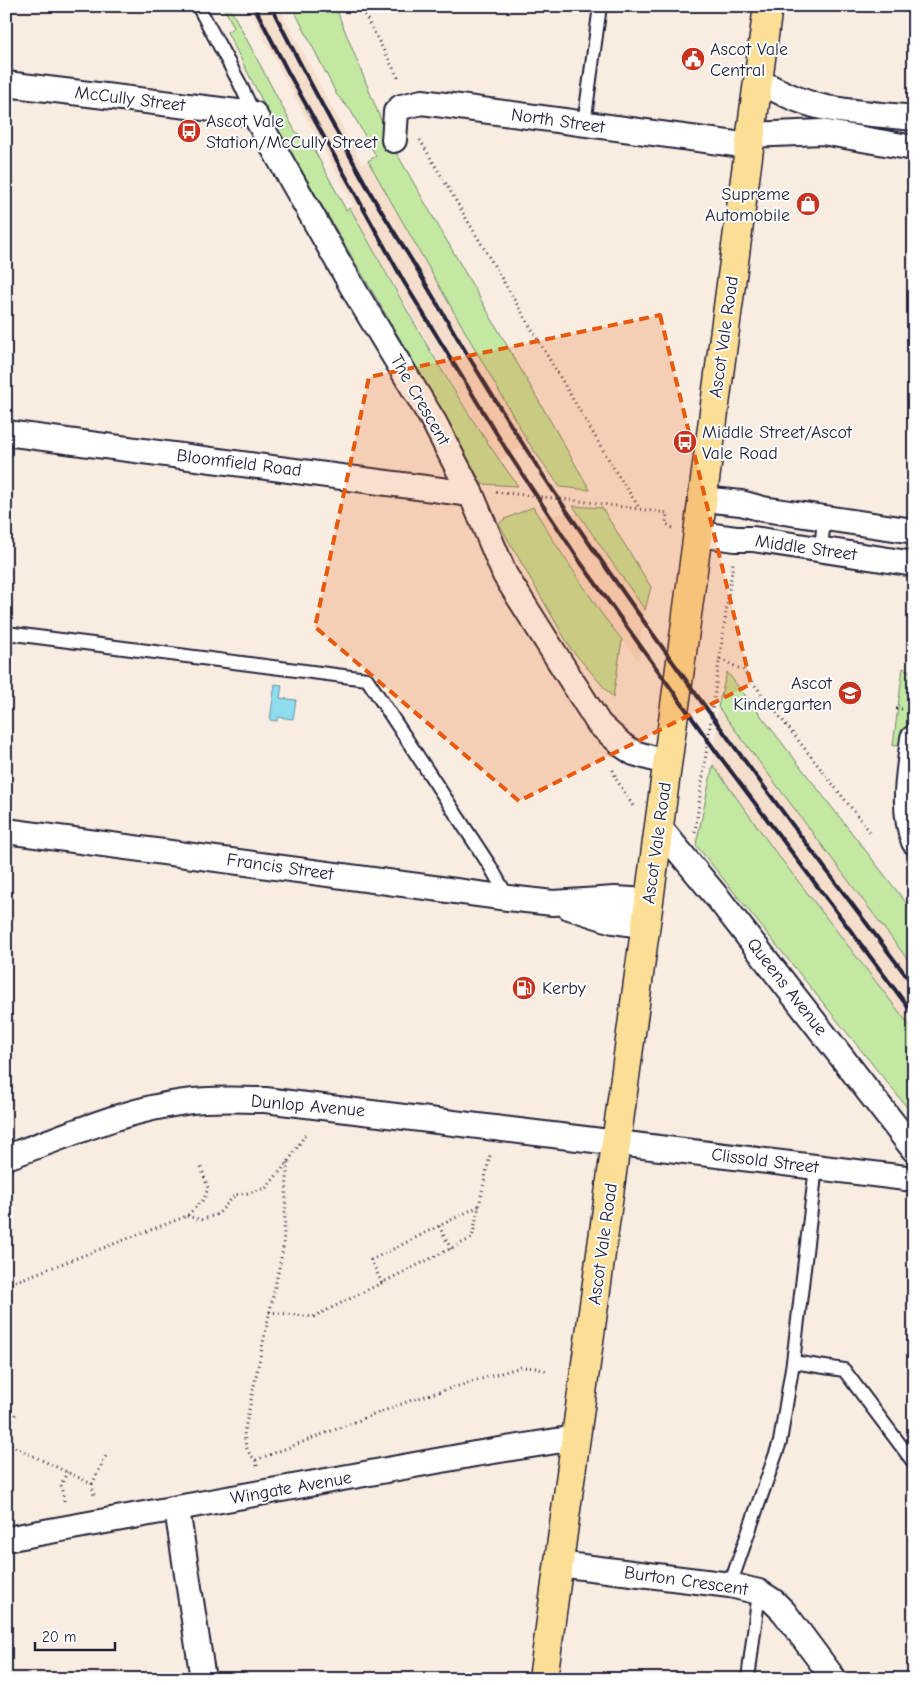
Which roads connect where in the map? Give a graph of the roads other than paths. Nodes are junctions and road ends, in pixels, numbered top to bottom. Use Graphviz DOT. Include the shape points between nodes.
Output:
graph roads {
  1 [pos="198,6"];
  2 [pos="600,6"];
  3 [pos="768,6"];
  4 [pos="758,81"];
  5 [pos="6,84"];
  6 [pos="254,114"];
  7 [pos="914,118"];
  8 [pos="584,124"];
  9 [pos="394,140"];
  10 [pos="751,141"];
  11 [pos="914,148"];
  12 [pos="6,433"];
  13 [pos="471,494"];
  14 [pos="703,499"];
  15 [pos="824,519"];
  16 [pos="914,531"];
  17 [pos="686,532"];
  18 [pos="914,544"];
  19 [pos="821,549"];
  20 [pos="914,552"];
  21 [pos="914,564"];
  22 [pos="6,632"];
  23 [pos="913,738"];
  24 [pos="668,763"];
  25 [pos="659,827"];
  26 [pos="6,831"];
  27 [pos="914,842"];
  28 [pos="508,898"];
  29 [pos="648,914"];
  30 [pos="617,1143"];
  31 [pos="914,1150"];
  32 [pos="6,1157"];
  33 [pos="816,1167"];
  34 [pos="914,1179"];
  35 [pos="793,1362"];
  36 [pos="575,1438"];
  37 [pos="914,1463"];
  38 [pos="177,1509"];
  39 [pos="6,1539"];
  40 [pos="558,1564"];
  41 [pos="730,1585"];
  42 [pos="759,1592"];
  43 [pos="203,1679"];
  44 [pos="542,1679"];
  45 [pos="748,1679"];
  46 [pos="834,1679"];
  1 -- 6 [label="lane, The Crescent"];
  2 -- 8 [label="lane"];
  3 -- 4 [label="main road, Ascot Vale Road"];
  4 -- 7 [label="street" via="821,107"];
  4 -- 10 [label="main road, Ascot Vale Road"];
  5 -- 6 [label="street, McCully Street"];
  6 -- 13 [label="street, The Crescent" via="434,422"];
  8 -- 9 [label="street, North Street" via="422,102 406,105 396,112"];
  8 -- 10 [label="street, North Street"];
  10 -- 11 [label="street, North Street" via="822,132"];
  10 -- 14 [label="main road, Ascot Vale Road"];
  12 -- 13 [label="street, Bloomfield Road"];
  13 -- 24 [label="street, The Crescent" via="505,575 600,724 634,753"];
  14 -- 15 [label="street, Middle Street"];
  14 -- 17 [label="main road, Ascot Vale Road"];
  15 -- 16 [label="street, Middle Street"];
  15 -- 19 [label="lane"];
  17 -- 19 [label="street, Middle Street"];
  17 -- 24 [label="main road, Ascot Vale Road"];
  18 -- 20 [label="street"];
  19 -- 21 [label="street, Middle Street"];
  22 -- 28 [label="lane" via="367,679"];
  23 -- 27 [label="street" via="907,810"];
  24 -- 25 [label="main road, Ascot Vale Road"];
  25 -- 29 [label="main road, Ascot Vale Road"];
  25 -- 31 [label="street, Queens Avenue"];
  26 -- 28 [label="street, Francis Street"];
  28 -- 29 [label="street, Francis Street" via="553,902 615,899"];
  29 -- 30 [label="main road, Ascot Vale Road"];
  30 -- 32 [label="street, Dunlop Avenue" via="265,1100 220,1100 151,1108"];
  30 -- 33 [label="street, Clissold Street"];
  30 -- 36 [label="main road, Ascot Vale Road"];
  33 -- 34 [label="street, Clissold Street"];
  33 -- 35 [label="lane"];
  35 -- 37 [label="lane" via="844,1370"];
  35 -- 41 [label="lane" via="780,1442"];
  36 -- 38 [label="street, Wingate Avenue"];
  36 -- 40 [label="main road, Ascot Vale Road"];
  38 -- 39 [label="street, Wingate Avenue"];
  38 -- 43 [label="street"];
  40 -- 41 [label="street, Burton Crescent"];
  40 -- 44 [label="main road, Ascot Vale Road"];
  41 -- 42 [label="street, Burton Crescent"];
  42 -- 45 [label="lane"];
  42 -- 46 [label="street, Burton Crescent" via="784,1612"];
}
